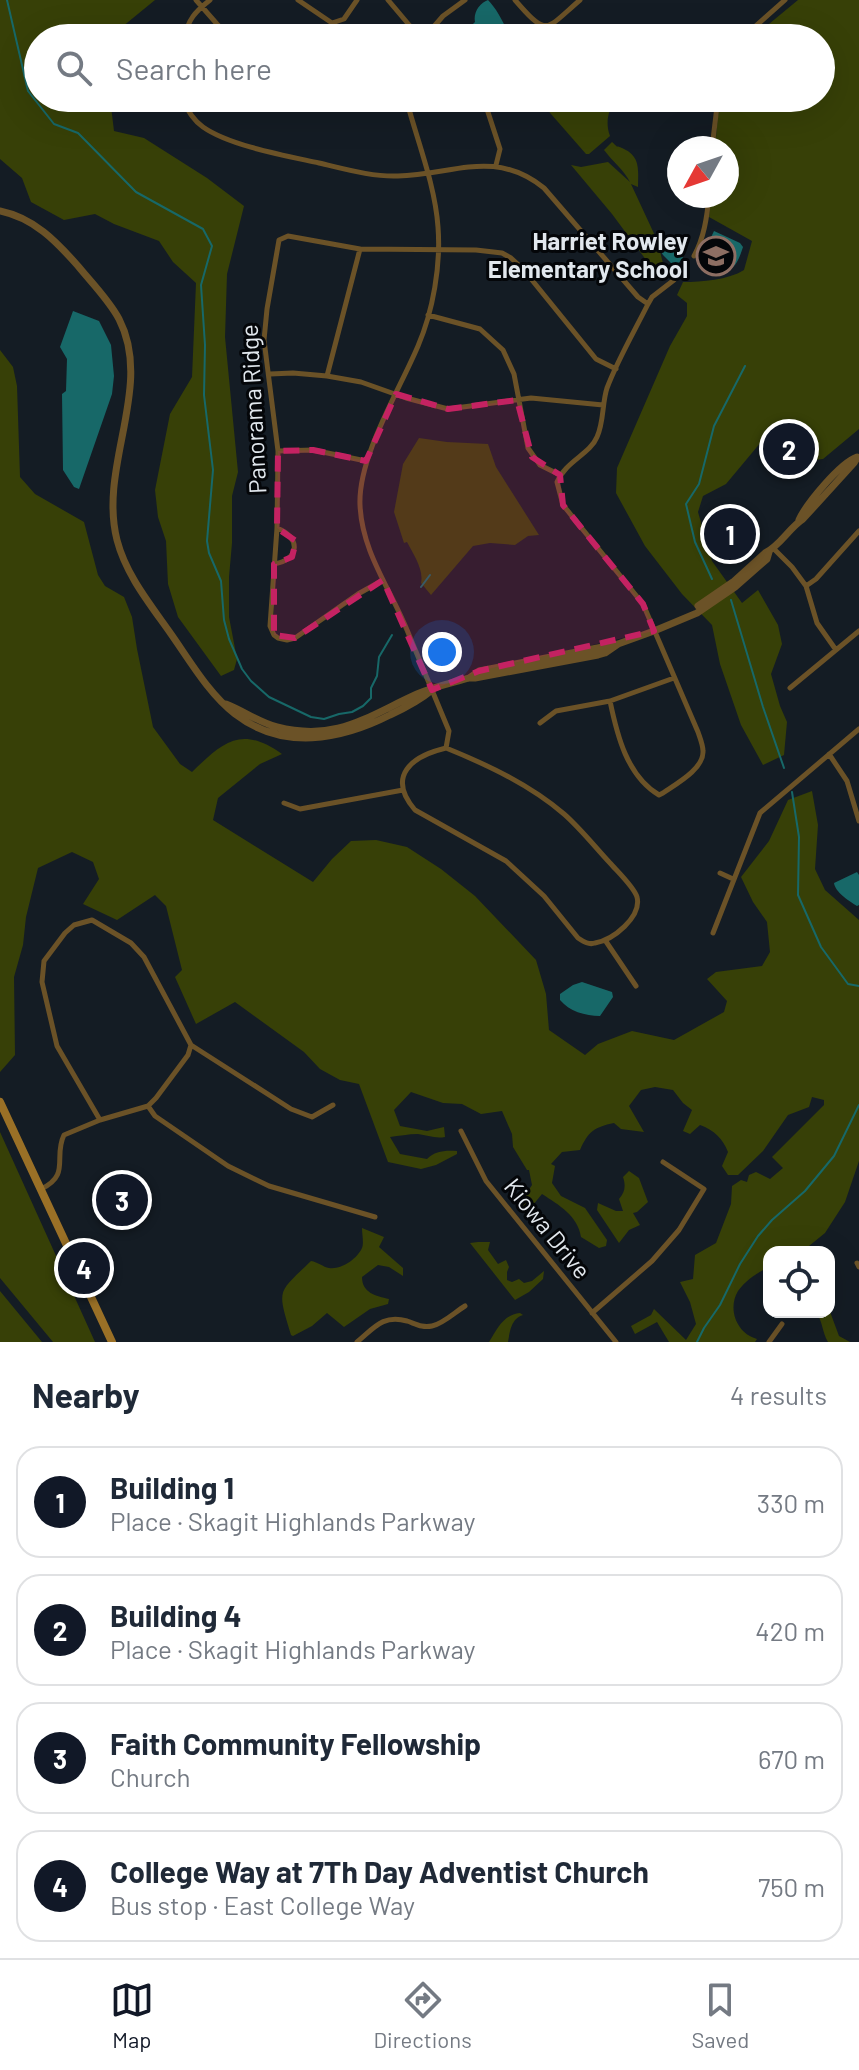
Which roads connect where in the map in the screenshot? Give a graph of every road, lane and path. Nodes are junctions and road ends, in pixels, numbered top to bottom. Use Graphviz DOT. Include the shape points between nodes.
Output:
graph roads {
  1 [pos="196,0"];
  2 [pos="210,0"];
  3 [pos="298,0"];
  4 [pos="357,0"];
  5 [pos="388,0"];
  6 [pos="465,0"];
  7 [pos="515,0"];
  8 [pos="580,0"];
  9 [pos="785,0"];
  10 [pos="202,7"];
  11 [pos="187,24"];
  12 [pos="218,24"];
  13 [pos="408,24"];
  14 [pos="436,24"];
  15 [pos="536,24"];
  16 [pos="551,24"];
  17 [pos="758,24"];
  18 [pos="190,112"];
  19 [pos="410,112"];
  20 [pos="488,112"];
  21 [pos="716,112"];
  22 [pos="713,136"];
  23 [pos="496,165"];
  24 [pos="427,174"];
  25 [pos="708,208"];
  26 [pos="0,211"];
  27 [pos="360,249"];
  28 [pos="438,251"];
  29 [pos="694,256"];
  30 [pos="674,280"];
  31 [pos="648,304"];
  32 [pos="428,315"];
  33 [pos="616,369"];
  34 [pos="270,374"];
  35 [pos="327,376"];
  36 [pos="396,394"];
  37 [pos="517,400"];
  38 [pos="603,405"];
  39 [pos="278,451"];
  40 [pos="858,457"];
  41 [pos="366,461"];
  42 [pos="560,475"];
  43 [pos="277,528"];
  44 [pos="859,531"];
  45 [pos="771,550"];
  46 [pos="274,564"];
  47 [pos="383,580"];
  48 [pos="806,586"];
  49 [pos="654,631"];
  50 [pos="859,631"];
  51 [pos="836,650"];
  52 [pos="674,678"];
  53 [pos="790,688"];
  54 [pos="432,690"];
  55 [pos="610,701"];
  56 [pos="540,723"];
  57 [pos="859,729"];
  58 [pos="446,748"];
  59 [pos="829,754"];
  60 [pos="403,790"];
  61 [pos="284,803"];
  62 [pos="859,821"];
  63 [pos="720,873"];
  64 [pos="733,879"];
  65 [pos="713,933"];
  66 [pos="605,940"];
  67 [pos="636,986"];
  68 [pos="191,1045"];
  69 [pos="0,1102"];
  70 [pos="333,1105"];
  71 [pos="148,1106"];
  72 [pos="100,1120"];
  73 [pos="461,1131"];
  74 [pos="663,1162"];
  75 [pos="40,1189"];
  76 [pos="375,1217"];
  77 [pos="465,1306"];
  78 [pos="592,1313"];
  79 [pos="782,1324"];
  80 [pos="112,1342"];
  81 [pos="357,1342"];
  82 [pos="616,1342"];
  83 [pos="769,1342"];
  1 -- 10 [label="street"];
  2 -- 10 [label="street"];
  3 -- 4 [label="street" via="332,23 344,19"];
  5 -- 13 [label="street"];
  6 -- 14 [label="street"];
  7 -- 15 [label="street"];
  8 -- 16 [label="street"];
  9 -- 17 [label="street"];
  10 -- 11 [label="street"];
  10 -- 12 [label="street"];
  18 -- 24 [label="street" via="217,135 264,151 394,177"];
  19 -- 24 [label="street"];
  20 -- 23 [label="street" via="500,149"];
  21 -- 22 [label="street"];
  23 -- 24 [label="street"];
  23 -- 31 [label="street" via="544,188"];
  24 -- 28 [label="street"];
  25 -- 29 [label="street"];
  26 -- 54 [label="street" via="51,237 118,318 132,369 111,507 117,542 128,572 204,681 224,703 258,721 304,732 357,723"];
  27 -- 28 [label="street"];
  27 -- 34 [label="street, Panorama Ridge" via="288,236 279,240 264,340"];
  27 -- 35 [label="street"];
  28 -- 32 [label="street"];
  28 -- 33 [label="street" via="476,250 511,258 596,359"];
  30 -- 31 [label="street"];
  31 -- 33 [label="street"];
  32 -- 36 [label="street"];
  32 -- 37 [label="street" via="480,329 494,340 514,374"];
  33 -- 38 [label="street"];
  34 -- 35 [label="street"];
  34 -- 39 [label="street, Panorama Ridge"];
  35 -- 36 [label="street"];
  36 -- 37 [label="street" via="448,409"];
  36 -- 41 [label="street"];
  37 -- 38 [label="street"];
  37 -- 42 [label="street" via="532,457"];
  38 -- 42 [label="street" via="594,442"];
  39 -- 41 [label="street" via="313,450"];
  39 -- 43 [label="street, Panorama Ridge"];
  40 -- 45 [label="street"];
  41 -- 47 [label="street" via="361,518 367,547"];
  42 -- 49 [label="street" via="563,505 643,604"];
  43 -- 46 [label="street, Panorama Ridge"];
  43 -- 46 [label="street, Panorama Ridge" via="293,538 295,546 290,558"];
  44 -- 48 [label="street"];
  45 -- 48 [label="street"];
  45 -- 49 [label="street" via="691,614"];
  46 -- 47 [label="street, Panorama Ridge" via="270,626 282,640 295,638"];
  47 -- 54 [label="street"];
  48 -- 51 [label="street" via="817,623"];
  49 -- 52 [label="street"];
  49 -- 54 [label="street" via="598,655 469,678"];
  50 -- 51 [label="street"];
  51 -- 53 [label="street"];
  52 -- 55 [label="street"];
  52 -- 55 [label="street" via="704,749 694,769 659,795 625,755"];
  54 -- 58 [label="street" via="449,731"];
  55 -- 56 [label="street" via="556,711"];
  57 -- 59 [label="street"];
  58 -- 60 [label="street" via="417,758 405,774"];
  58 -- 66 [label="street" via="544,798 627,883 637,897 637,908 626,925"];
  59 -- 62 [label="street" via="847,781"];
  59 -- 64 [label="street" via="760,813"];
  60 -- 61 [label="street" via="300,809"];
  60 -- 66 [label="street" via="421,815 526,877 578,938 590,944"];
  63 -- 64 [label="street"];
  64 -- 65 [label="street"];
  66 -- 67 [label="street"];
  68 -- 70 [label="street" via="291,1109 312,1117"];
  68 -- 71 [label="street"];
  68 -- 72 [label="street" via="144,957 131,943 92,920 74,925 44,961 42,982 57,1046"];
  69 -- 75 [label="main road"];
  71 -- 72 [label="street"];
  71 -- 76 [label="street" via="155,1116 241,1173"];
  72 -- 75 [label="street" via="64,1135 60,1173"];
  73 -- 78 [label="street, Kiowa Drive" via="486,1181"];
  74 -- 78 [label="street" via="704,1189 652,1261"];
  75 -- 80 [label="main road"];
  77 -- 81 [label="street" via="436,1325 390,1318"];
  78 -- 82 [label="street, Kiowa Drive"];
  79 -- 83 [label="street"];
}
